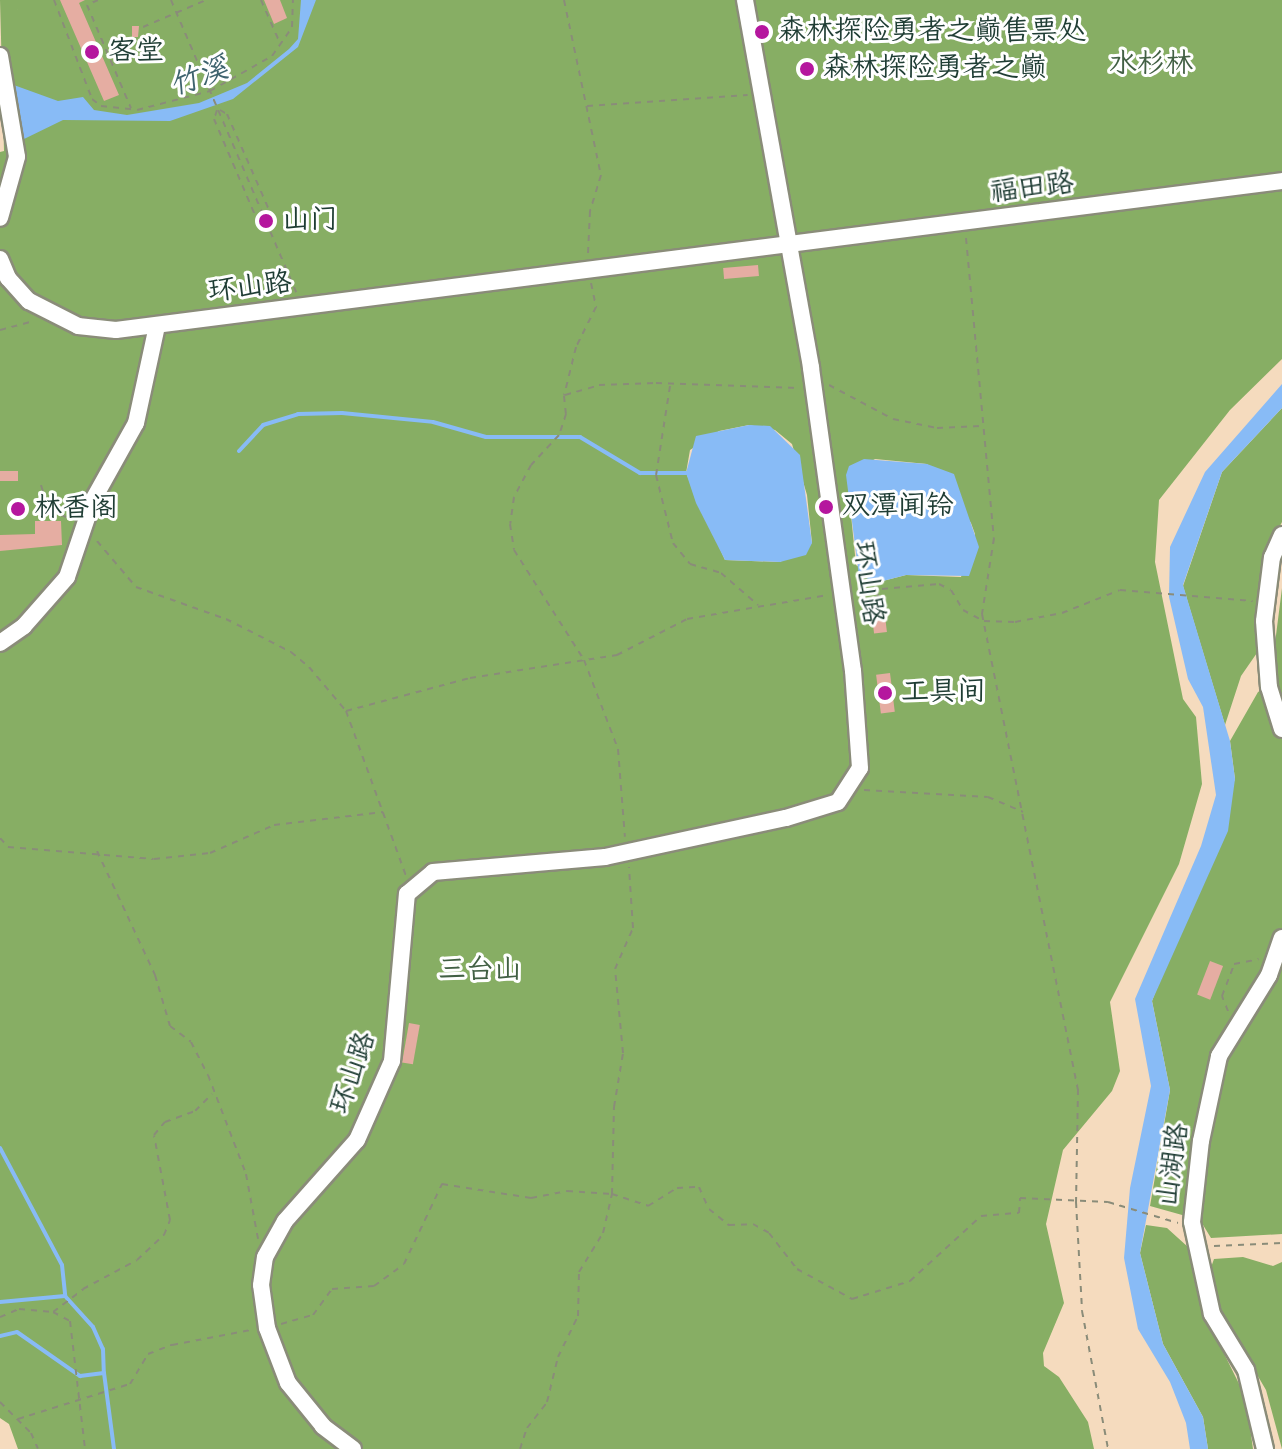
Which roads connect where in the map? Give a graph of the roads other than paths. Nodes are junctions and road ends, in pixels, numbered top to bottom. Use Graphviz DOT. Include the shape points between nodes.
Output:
graph roads {
  1 [pos="745,0"];
  2 [pos="0,56"];
  3 [pos="1282,181"];
  4 [pos="0,218"];
  5 [pos="789,243"];
  6 [pos="0,259"];
  7 [pos="157,326"];
  8 [pos="1282,535"];
  9 [pos="0,643"];
  10 [pos="1282,729"];
  11 [pos="1282,938"];
  12 [pos="353,1449"];
  13 [pos="1265,1449"];
  1 -- 5 [label="lane"];
  2 -- 4 [label="lane" via="17,157"];
  3 -- 5 [label="lane, 福田路"];
  5 -- 7 [label="lane, 环山路"];
  5 -- 12 [label="lane, 环山路" via="846,617 861,757 851,788 838,802 786,818 605,857 433,872 411,888 402,906 401,999 392,1061 357,1140 285,1221 264,1263 261,1295 284,1376 323,1426"];
  6 -- 7 [label="lane, 环山路" via="8,278 29,301 78,326"];
  7 -- 9 [label="lane" via="136,423 85,522 67,577 24,626"];
  8 -- 10 [label="lane" via="1272,557 1266,603 1269,687"];
  11 -- 13 [label="lane, 山湖路" via="1219,1056 1201,1141 1192,1222 1212,1314 1246,1370"];
}
